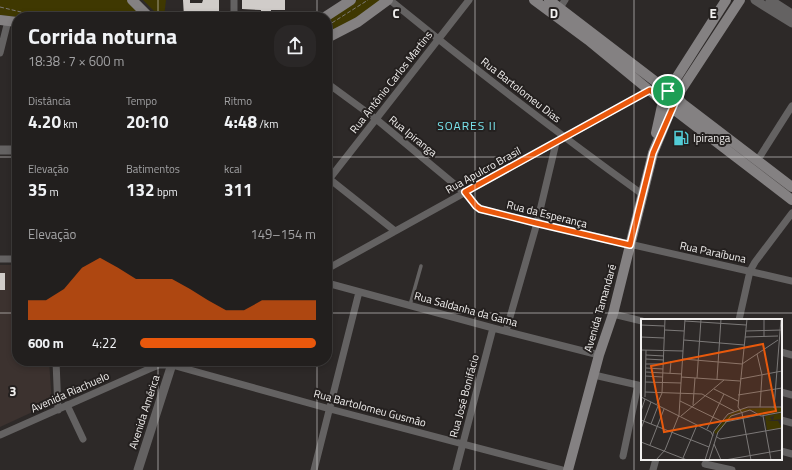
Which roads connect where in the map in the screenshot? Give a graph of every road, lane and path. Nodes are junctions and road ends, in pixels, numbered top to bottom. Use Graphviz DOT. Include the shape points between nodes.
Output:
graph roads {
  1 [pos="132,0"];
  2 [pos="234,0"];
  3 [pos="350,0"];
  4 [pos="368,0"];
  5 [pos="389,0"];
  6 [pos="469,0"];
  7 [pos="534,0"];
  8 [pos="549,0"];
  9 [pos="726,0"];
  10 [pos="740,0"];
  11 [pos="754,0"];
  12 [pos="770,0"];
  13 [pos="562,4"];
  14 [pos="0,7"];
  15 [pos="21,12"];
  16 [pos="144,12"];
  17 [pos="234,12"];
  18 [pos="332,12"];
  19 [pos="792,14"];
  20 [pos="8,21"];
  21 [pos="332,23"];
  22 [pos="792,23"];
  23 [pos="705,33"];
  24 [pos="332,35"];
  25 [pos="438,39"];
  26 [pos="0,53"];
  27 [pos="684,85"];
  28 [pos="332,88"];
  29 [pos="650,90"];
  30 [pos="668,91"];
  31 [pos="677,98"];
  32 [pos="667,104"];
  33 [pos="792,106"];
  34 [pos="376,119"];
  35 [pos="565,138"];
  36 [pos="556,143"];
  37 [pos="0,150"];
  38 [pos="12,150"];
  39 [pos="757,161"];
  40 [pos="332,173"];
  41 [pos="332,181"];
  42 [pos="792,187"];
  43 [pos="465,192"];
  44 [pos="642,194"];
  45 [pos="792,200"];
  46 [pos="792,213"];
  47 [pos="536,223"];
  48 [pos="395,231"];
  49 [pos="630,245"];
  50 [pos="0,259"];
  51 [pos="12,259"];
  52 [pos="332,266"];
  53 [pos="422,266"];
  54 [pos="750,271"];
  55 [pos="792,281"];
  56 [pos="332,284"];
  57 [pos="359,292"];
  58 [pos="410,306"];
  59 [pos="613,314"];
  60 [pos="739,319"];
  61 [pos="641,321"];
  62 [pos="493,328"];
  63 [pos="506,332"];
  64 [pos="782,352"];
  65 [pos="792,354"];
  66 [pos="600,355"];
  67 [pos="56,366"];
  68 [pos="156,366"];
  69 [pos="172,366"];
  70 [pos="183,366"];
  71 [pos="594,375"];
  72 [pos="640,386"];
  73 [pos="782,392"];
  74 [pos="792,395"];
  75 [pos="68,406"];
  76 [pos="330,409"];
  77 [pos="58,410"];
  78 [pos="782,420"];
  79 [pos="792,423"];
  80 [pos="0,435"];
  81 [pos="83,439"];
  82 [pos="463,444"];
  83 [pos="782,451"];
  84 [pos="792,454"];
  85 [pos="623,456"];
  86 [pos="656,460"];
  87 [pos="705,464"];
  88 [pos="138,470"];
  89 [pos="314,470"];
  90 [pos="456,470"];
  91 [pos="562,470"];
  92 [pos="568,470"];
  93 [pos="653,470"];
  94 [pos="732,470"];
  1 -- 16 [label="main road"];
  2 -- 17 [label="street"];
  3 -- 18 [label="main road"];
  4 -- 21 [label="path"];
  5 -- 24 [label="main road" via="358,22"];
  5 -- 25 [label="street, Rua Bartolomeu Dias"];
  6 -- 25 [label="street, Rua Antônio Carlos Martins"];
  7 -- 29 [label="main road"];
  8 -- 13 [label="main road"];
  9 -- 23 [label="main road, Avenida Tamandaré"];
  10 -- 27 [label="main road"];
  11 -- 22 [label="street"];
  12 -- 19 [label="street"];
  13 -- 30 [label="main road"];
  14 -- 15 [label="path"];
  20 -- 26 [label="street"];
  23 -- 27 [label="main road" via="711,34 712,38 686,76"];
  23 -- 30 [label="main road, Avenida Tamandaré"];
  25 -- 34 [label="street, Rua Antônio Carlos Martins"];
  25 -- 35 [label="street, Rua Bartolomeu Dias"];
  27 -- 31 [label="main road, Avenida Tamandaré"];
  28 -- 34 [label="street, Rua Ipiranga"];
  29 -- 32 [label="main road"];
  29 -- 35 [label="street, Rua Apulcro Brasil"];
  30 -- 31 [label="main road"];
  30 -- 32 [label="main road, Avenida Tamandaré"];
  31 -- 32 [label="main road, Avenida Tamandaré"];
  31 -- 39 [label="main road"];
  32 -- 44 [label="main road, Avenida Tamandaré" via="656,131"];
  32 -- 45 [label="main road"];
  33 -- 39 [label="street"];
  34 -- 40 [label="street, Rua Antônio Carlos Martins"];
  34 -- 43 [label="street, Rua Ipiranga"];
  35 -- 36 [label="street, Rua Apulcro Brasil"];
  35 -- 44 [label="street, Rua Bartolomeu Dias"];
  36 -- 43 [label="street, Rua Apulcro Brasil"];
  36 -- 47 [label="street"];
  37 -- 38 [label="street"];
  39 -- 42 [label="main road"];
  41 -- 48 [label="street"];
  43 -- 47 [label="street, Rua da Esperança" via="480,209"];
  43 -- 48 [label="street, Rua Apulcro Brasil"];
  44 -- 49 [label="main road, Avenida Tamandaré"];
  46 -- 54 [label="street"];
  47 -- 49 [label="street, Rua da Esperança"];
  47 -- 63 [label="street"];
  48 -- 52 [label="street, Rua Apulcro Brasil"];
  49 -- 54 [label="street, Rua Paraíbuna"];
  49 -- 59 [label="main road, Avenida Tamandaré"];
  50 -- 51 [label="street"];
  53 -- 58 [label="lane"];
  54 -- 55 [label="street, Rua Paraíbuna"];
  54 -- 60 [label="street"];
  56 -- 57 [label="street, Rua Saldanha da Gama"];
  57 -- 58 [label="street, Rua Saldanha da Gama"];
  57 -- 76 [label="street"];
  58 -- 62 [label="street, Rua Saldanha da Gama"];
  59 -- 61 [label="street"];
  59 -- 66 [label="main road, Avenida Tamandaré"];
  62 -- 63 [label="street, Rua Saldanha da Gama"];
  62 -- 82 [label="street, Rua José Bonifácio"];
  63 -- 66 [label="street, Rua Saldanha da Gama"];
  64 -- 65 [label="street"];
  66 -- 71 [label="main road, Avenida Tamandaré"];
  67 -- 77 [label="street"];
  68 -- 75 [label="street, Avenida Riachuelo"];
  69 -- 88 [label="street, Avenida América"];
  70 -- 76 [label="street, Rua Bartolomeu Gusmão"];
  71 -- 72 [label="street"];
  71 -- 92 [label="main road, Avenida Tamandaré"];
  72 -- 85 [label="street"];
  73 -- 74 [label="street"];
  75 -- 77 [label="street, Avenida Riachuelo"];
  75 -- 81 [label="street"];
  76 -- 82 [label="street, Rua Bartolomeu Gusmão"];
  76 -- 89 [label="street"];
  77 -- 80 [label="street, Avenida Riachuelo"];
  78 -- 79 [label="street"];
  82 -- 90 [label="street, Rua José Bonifácio"];
  82 -- 91 [label="street, Rua Bartolomeu Gusmão"];
  83 -- 84 [label="street"];
  86 -- 93 [label="street"];
  87 -- 94 [label="street"];
}
